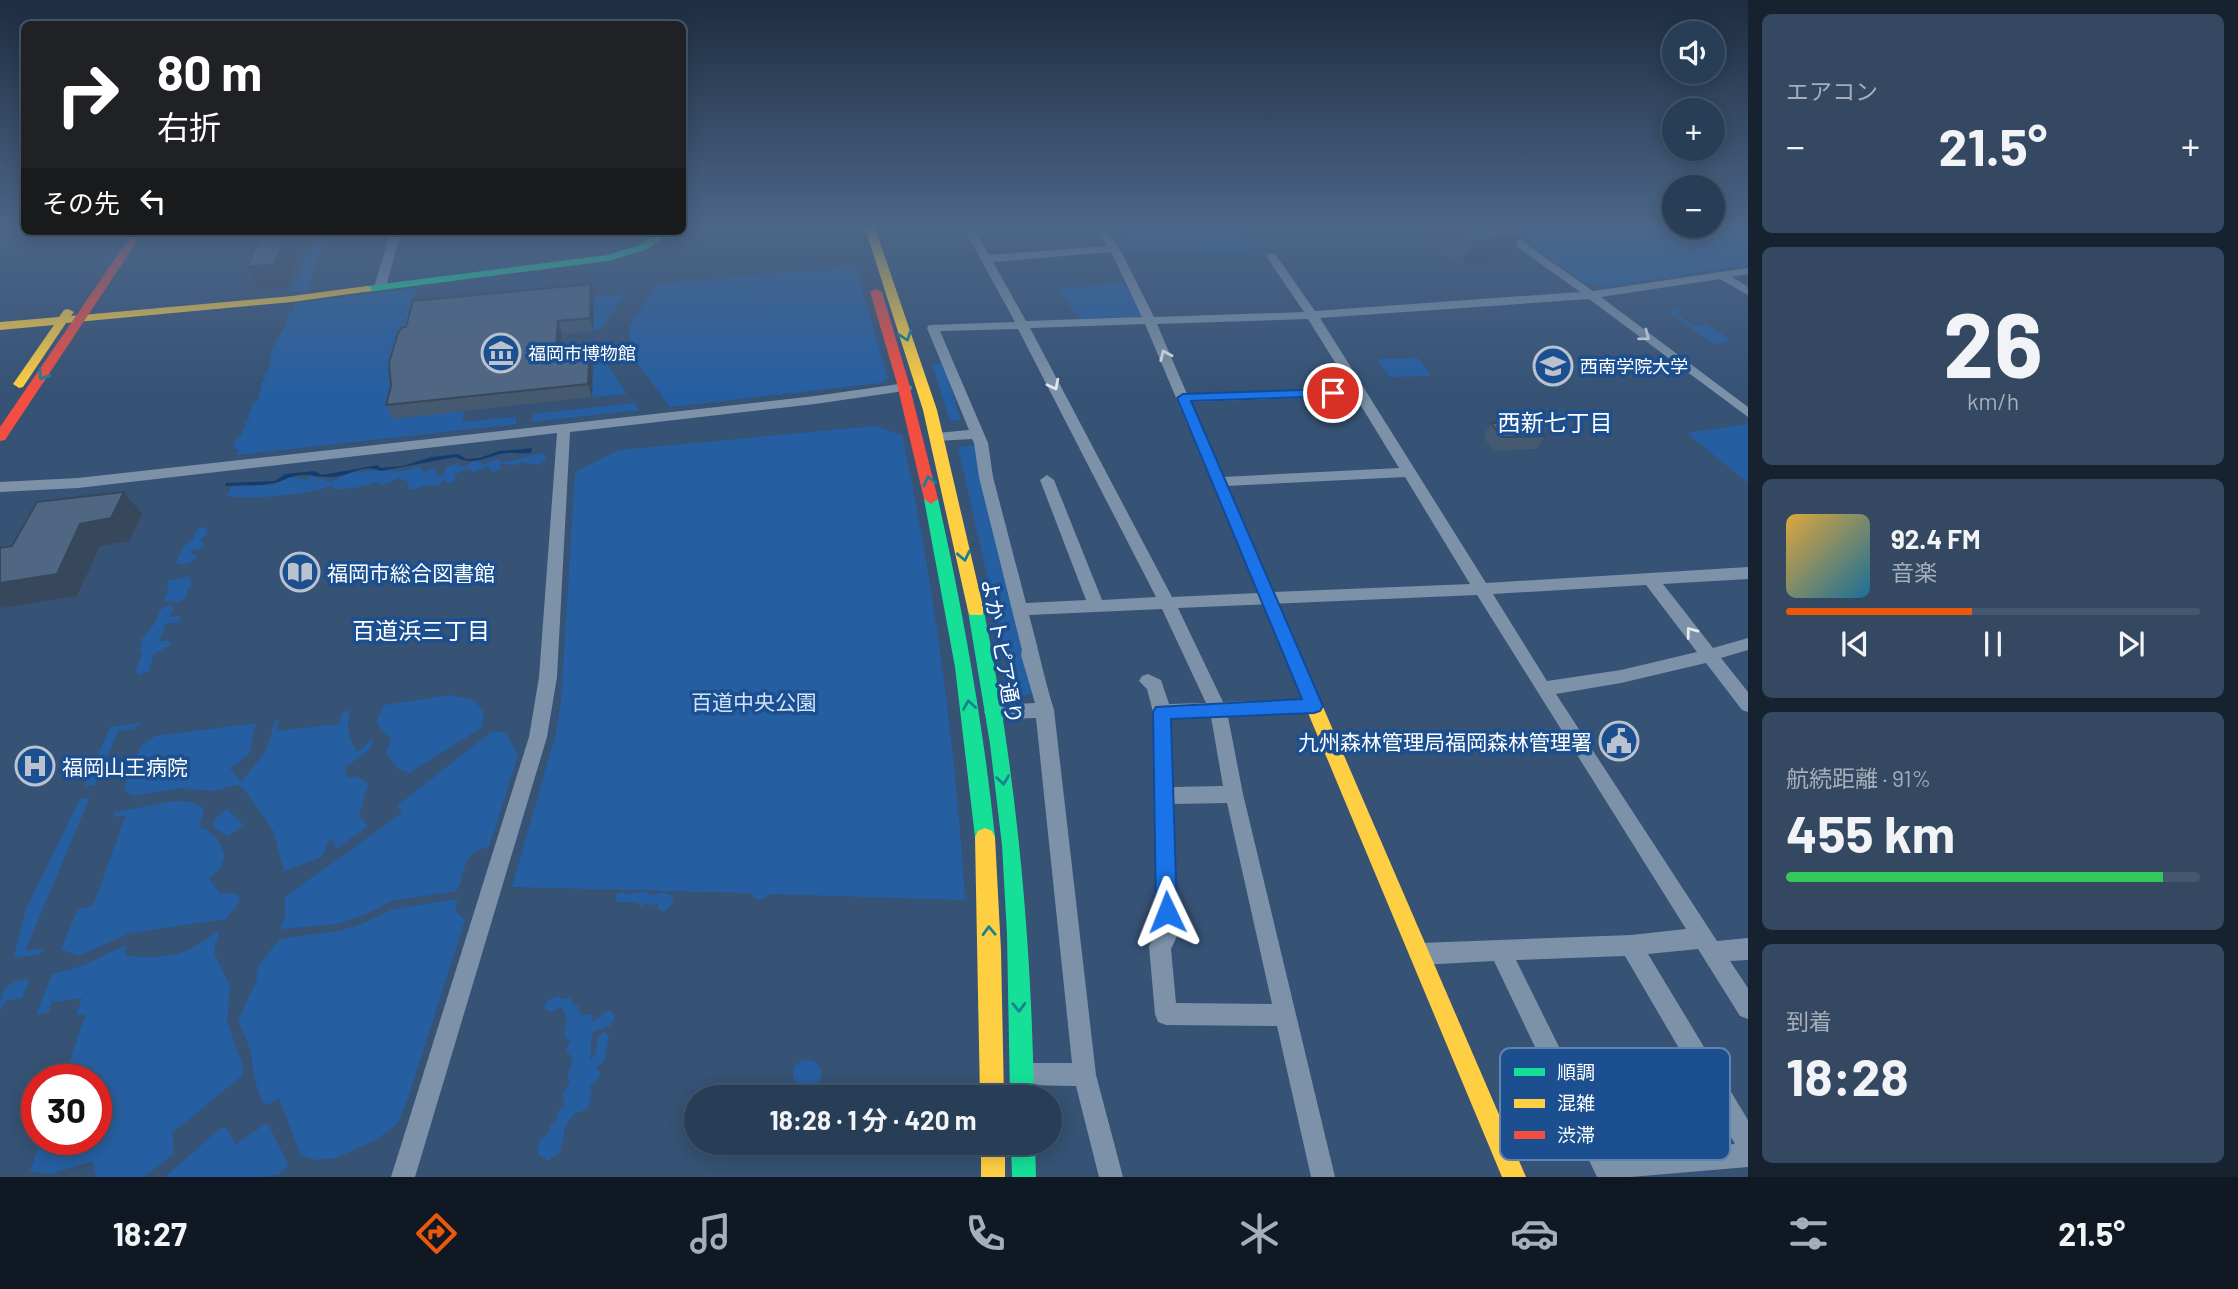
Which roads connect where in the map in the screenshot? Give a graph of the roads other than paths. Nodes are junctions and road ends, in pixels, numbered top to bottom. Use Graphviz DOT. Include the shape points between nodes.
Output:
graph roads {
  1 [pos="89,280"];
  2 [pos="107,280"];
  3 [pos="382,280"];
  4 [pos="436,280"];
  5 [pos="872,280"];
  6 [pos="887,280"];
  7 [pos="996,280"];
  8 [pos="1130,280"];
  9 [pos="1288,280"];
  10 [pos="1570,280"];
  11 [pos="1690,280"];
  12 [pos="1730,280"];
  13 [pos="380,287"];
  14 [pos="1748,292"];
  15 [pos="1591,295"];
  16 [pos="1312,315"];
  17 [pos="82,319"];
  18 [pos="1150,319"];
  19 [pos="62,320"];
  20 [pos="1022,324"];
  21 [pos="0,326"];
  22 [pos="906,387"];
  23 [pos="1358,392"];
  24 [pos="1183,398"];
  25 [pos="0,412"];
  26 [pos="1748,413"];
  27 [pos="564,428"];
  28 [pos="977,434"];
  29 [pos="0,437"];
  30 [pos="937,437"];
  31 [pos="1410,472"];
  32 [pos="1047,480"];
  33 [pos="1220,482"];
  34 [pos="0,487"];
  35 [pos="1748,573"];
  36 [pos="1650,579"];
  37 [pos="1482,589"];
  38 [pos="1268,598"];
  39 [pos="1167,603"];
  40 [pos="1097,607"];
  41 [pos="1027,609"];
  42 [pos="1748,644"];
  43 [pos="1709,656"];
  44 [pos="1148,681"];
  45 [pos="1543,688"];
  46 [pos="1748,705"];
  47 [pos="1314,706"];
  48 [pos="1045,710"];
  49 [pos="1218,710"];
  50 [pos="993,712"];
  51 [pos="1162,712"];
  52 [pos="1234,794"];
  53 [pos="1162,796"];
  54 [pos="1708,945"];
  55 [pos="1631,946"];
  56 [pos="1748,948"];
  57 [pos="1500,951"];
  58 [pos="1420,954"];
  59 [pos="1748,1007"];
  60 [pos="1287,1015"];
  61 [pos="1547,1048"];
  62 [pos="1692,1048"];
  63 [pos="1085,1075"];
  64 [pos="992,1085"];
  65 [pos="1022,1085"];
  66 [pos="1028,1085"];
  67 [pos="1730,1113"];
  68 [pos="1748,1143"];
  69 [pos="1500,1144"];
  70 [pos="993,1155"];
  71 [pos="1023,1155"];
  72 [pos="1748,1155"];
  73 [pos="1730,1157"];
  74 [pos="1507,1160"];
  75 [pos="1707,1160"];
  76 [pos="1607,1172"];
  77 [pos="403,1177"];
  78 [pos="993,1177"];
  79 [pos="1024,1177"];
  80 [pos="1111,1177"];
  81 [pos="1323,1177"];
  82 [pos="1514,1177"];
  1 -- 19 [label="street"];
  2 -- 17 [label="street"];
  3 -- 13 [label="street"];
  4 -- 13 [label="street"];
  5 -- 22 [label="street, よかトピア通り"];
  6 -- 30 [label="street, よかトピア通り, one-way"];
  7 -- 20 [label="street"];
  8 -- 18 [label="street"];
  9 -- 16 [label="street"];
  10 -- 15 [label="street"];
  11 -- 15 [label="street"];
  12 -- 14 [label="street"];
  13 -- 17 [label="street"];
  15 -- 16 [label="street"];
  15 -- 26 [label="street, one-way"];
  16 -- 18 [label="street"];
  16 -- 23 [label="street"];
  17 -- 19 [label="street"];
  17 -- 29 [label="street, one-way"];
  18 -- 20 [label="street"];
  24 -- 18 [label="street, one-way"];
  19 -- 21 [label="street"];
  19 -- 25 [label="street"];
  20 -- 28 [label="street" via="933,328"];
  20 -- 39 [label="street, one-way"];
  22 -- 27 [label="street"];
  64 -- 22 [label="street, よかトピア通り, one-way" via="982,805 947,570"];
  23 -- 24 [label="street"];
  23 -- 31 [label="street"];
  24 -- 33 [label="street"];
  27 -- 34 [label="street" via="78,483"];
  27 -- 77 [label="street" via="548,677 538,737"];
  28 -- 30 [label="street"];
  28 -- 48 [label="street"];
  30 -- 50 [label="street, よかトピア通り, one-way"];
  31 -- 33 [label="street"];
  31 -- 37 [label="street"];
  32 -- 40 [label="street"];
  33 -- 38 [label="street"];
  35 -- 36 [label="street"];
  36 -- 37 [label="street"];
  43 -- 36 [label="street, one-way"];
  37 -- 38 [label="street"];
  37 -- 45 [label="street"];
  38 -- 39 [label="street"];
  38 -- 47 [label="street"];
  39 -- 40 [label="street"];
  39 -- 49 [label="street"];
  40 -- 41 [label="street"];
  42 -- 43 [label="street"];
  43 -- 45 [label="street" via="1586,684"];
  43 -- 46 [label="street"];
  44 -- 51 [label="street" via="1155,685"];
  45 -- 54 [label="street"];
  47 -- 49 [label="street"];
  47 -- 58 [label="street"];
  48 -- 50 [label="street"];
  48 -- 63 [label="street"];
  49 -- 51 [label="street"];
  49 -- 52 [label="street"];
  50 -- 65 [label="street, よかトピア通り, one-way" via="1014,881"];
  51 -- 53 [label="street"];
  52 -- 53 [label="street"];
  52 -- 60 [label="street"];
  53 -- 60 [label="street" via="1167,936 1160,946 1166,1014"];
  54 -- 55 [label="street"];
  54 -- 56 [label="street"];
  54 -- 59 [label="street"];
  55 -- 57 [label="street"];
  55 -- 62 [label="street"];
  57 -- 58 [label="street"];
  57 -- 61 [label="street"];
  58 -- 69 [label="street"];
  60 -- 81 [label="street"];
  63 -- 66 [label="street"];
  63 -- 80 [label="street"];
  67 -- 68 [label="street"];
  70 -- 78 [label="street"];
  71 -- 79 [label="street"];
  72 -- 73 [label="street"];
  74 -- 82 [label="street"];
  75 -- 76 [label="street"];
}
